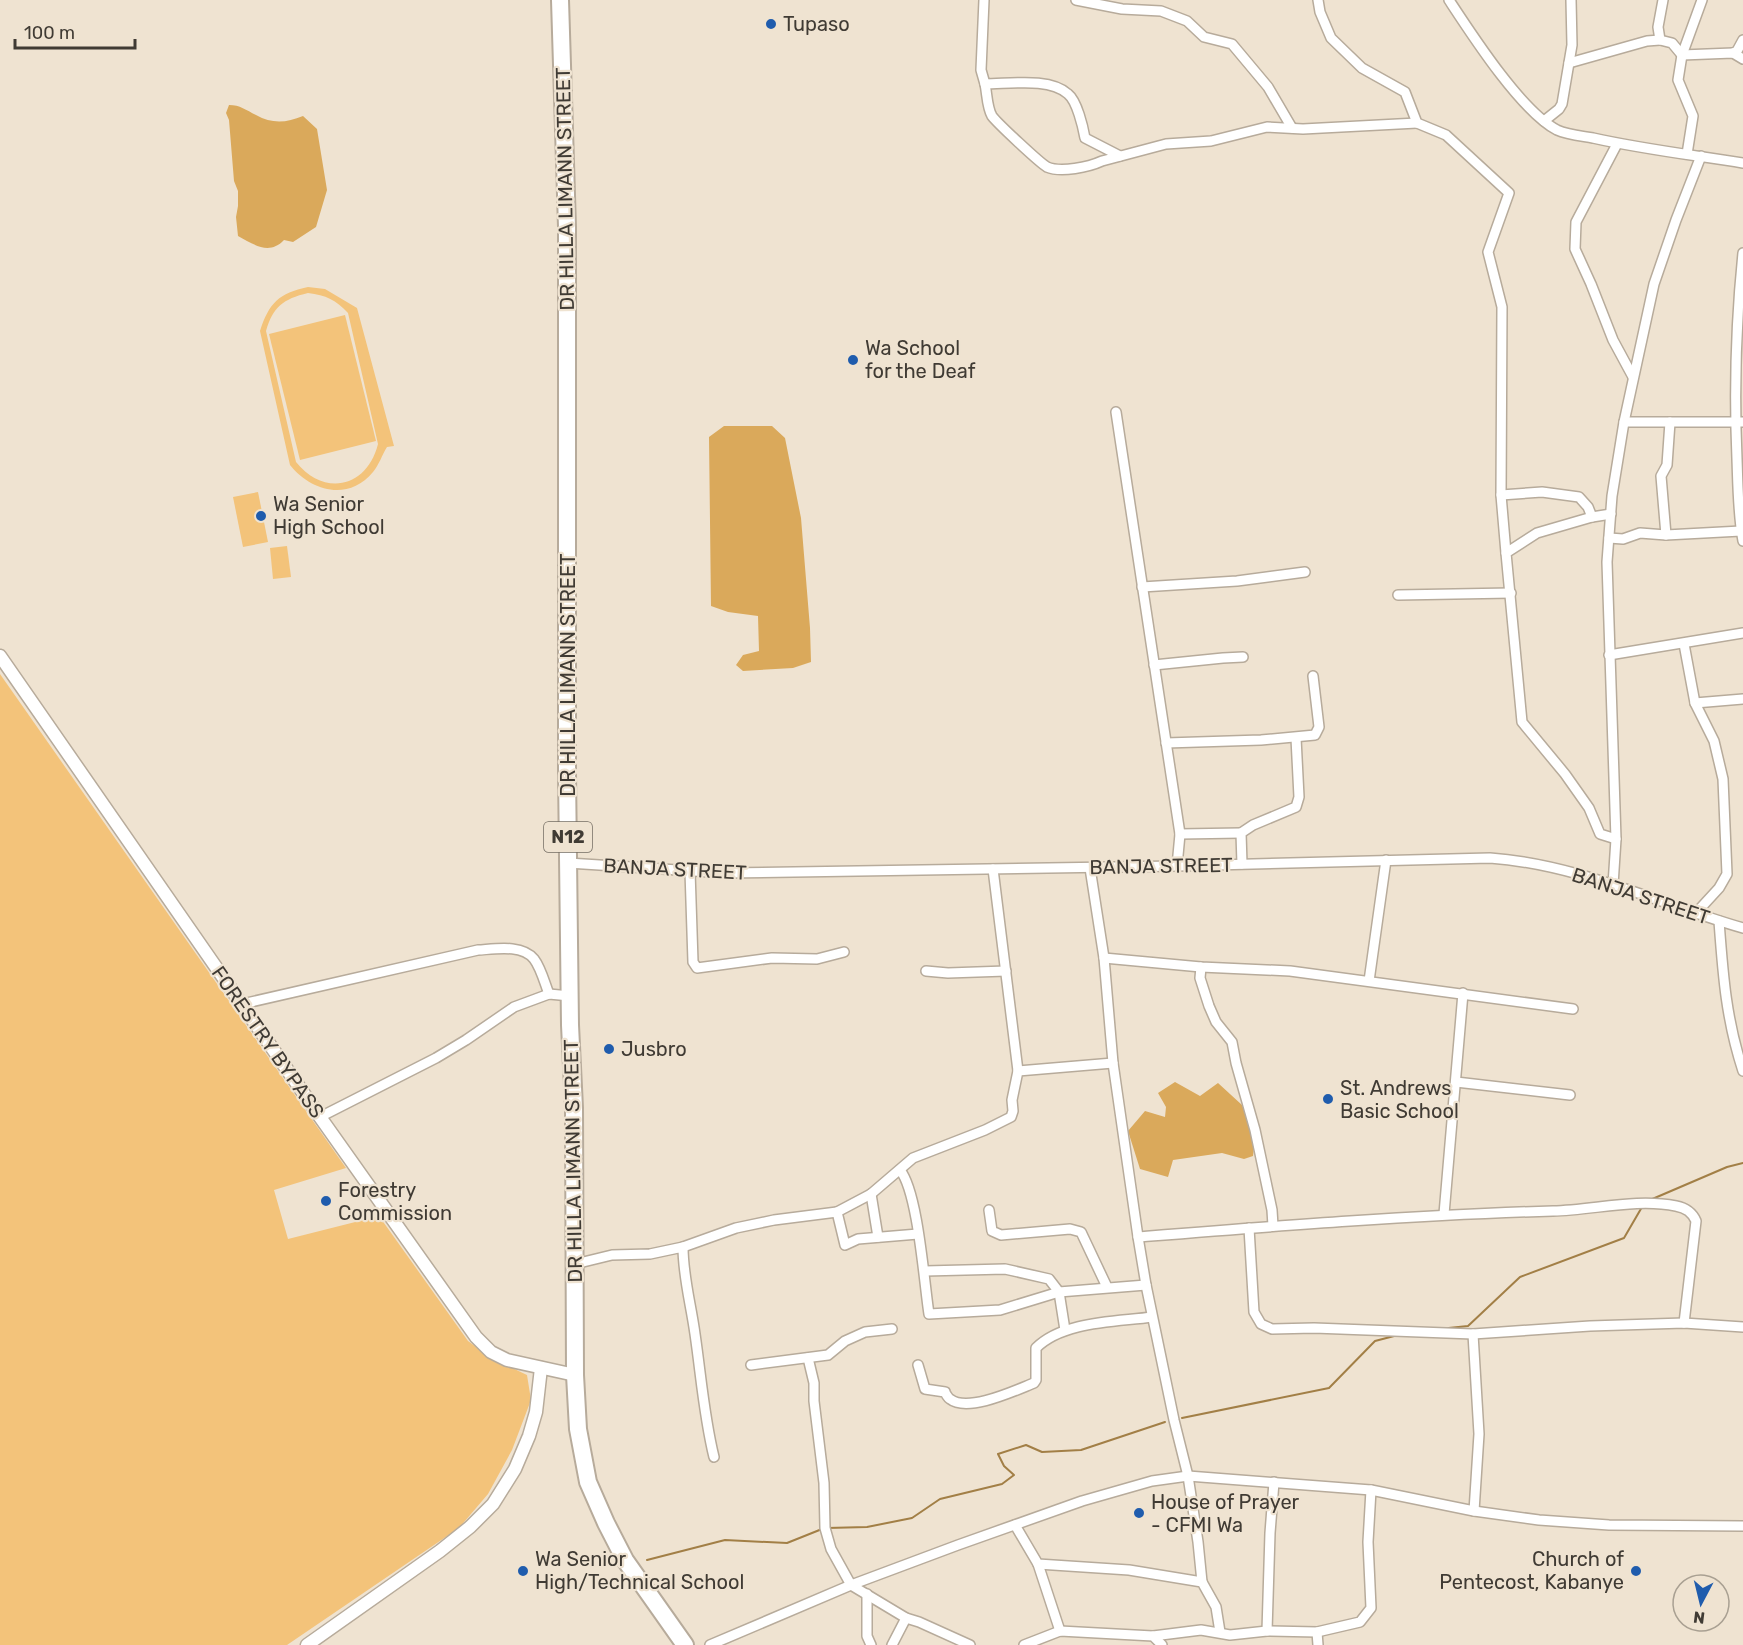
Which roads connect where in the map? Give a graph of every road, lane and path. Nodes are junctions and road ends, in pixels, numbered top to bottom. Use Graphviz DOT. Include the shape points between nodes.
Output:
graph roads {
  1 [pos="560,0"];
  2 [pos="984,0"];
  3 [pos="1076,0"];
  4 [pos="1318,0"];
  5 [pos="1449,0"];
  6 [pos="1571,0"];
  7 [pos="1663,0"];
  8 [pos="1702,0"];
  9 [pos="1660,40"];
  10 [pos="1743,40"];
  11 [pos="1733,53"];
  12 [pos="1682,55"];
  13 [pos="1743,59"];
  14 [pos="1569,63"];
  15 [pos="985,84"];
  16 [pos="1544,121"];
  17 [pos="1417,123"];
  18 [pos="1292,128"];
  19 [pos="1617,144"];
  20 [pos="1687,154"];
  21 [pos="1120,156"];
  22 [pos="1701,156"];
  23 [pos="1743,163"];
  24 [pos="1743,253"];
  25 [pos="1634,377"];
  26 [pos="1116,412"];
  27 [pos="1624,422"];
  28 [pos="1670,422"];
  29 [pos="1739,422"];
  30 [pos="1501,495"];
  31 [pos="1611,514"];
  32 [pos="1592,517"];
  33 [pos="1666,535"];
  34 [pos="1742,536"];
  35 [pos="1609,538"];
  36 [pos="1506,553"];
  37 [pos="1305,572"];
  38 [pos="1142,587"];
  39 [pos="1511,593"];
  40 [pos="1398,595"];
  41 [pos="1743,633"];
  42 [pos="1684,644"];
  43 [pos="0,656"];
  44 [pos="1609,656"];
  45 [pos="1243,657"];
  46 [pos="1154,665"];
  47 [pos="1313,676"];
  48 [pos="1743,699"];
  49 [pos="1695,703"];
  50 [pos="1296,738"];
  51 [pos="1166,743"];
  52 [pos="1241,833"];
  53 [pos="1180,834"];
  54 [pos="1616,839"];
  55 [pos="1386,860"];
  56 [pos="568,863"];
  57 [pos="1242,864"];
  58 [pos="1177,866"];
  59 [pos="1090,868"];
  60 [pos="993,869"];
  61 [pos="690,871"];
  62 [pos="1613,885"];
  63 [pos="1696,913"];
  64 [pos="1719,921"];
  65 [pos="1743,928"];
  66 [pos="844,952"];
  67 [pos="1104,958"];
  68 [pos="1200,967"];
  69 [pos="926,971"];
  70 [pos="1006,971"];
  71 [pos="1369,981"];
  72 [pos="1463,993"];
  73 [pos="549,994"];
  74 [pos="570,996"];
  75 [pos="242,1004"];
  76 [pos="1573,1009"];
  77 [pos="1113,1063"];
  78 [pos="1018,1071"];
  79 [pos="1743,1071"];
  80 [pos="1456,1082"];
  81 [pos="1570,1095"];
  82 [pos="320,1117"];
  83 [pos="900,1170"];
  84 [pos="871,1194"];
  85 [pos="989,1210"];
  86 [pos="837,1212"];
  87 [pos="1444,1214"];
  88 [pos="1273,1226"];
  89 [pos="1249,1228"];
  90 [pos="918,1234"];
  91 [pos="878,1237"];
  92 [pos="1138,1237"];
  93 [pos="683,1247"];
  94 [pos="575,1264"];
  95 [pos="925,1271"];
  96 [pos="1146,1285"];
  97 [pos="1107,1287"];
  98 [pos="1059,1292"];
  99 [pos="1152,1317"];
  100 [pos="1684,1323"];
  101 [pos="1743,1327"];
  102 [pos="892,1329"];
  103 [pos="1065,1330"];
  104 [pos="1473,1334"];
  105 [pos="808,1358"];
  106 [pos="752,1365"];
  107 [pos="918,1365"];
  108 [pos="541,1368"];
  109 [pos="575,1375"];
  110 [pos="714,1457"];
  111 [pos="1188,1476"];
  112 [pos="1274,1482"];
  113 [pos="1371,1490"];
  114 [pos="1474,1511"];
  115 [pos="1015,1525"];
  116 [pos="1743,1526"];
  117 [pos="1038,1564"];
  118 [pos="1202,1582"];
  119 [pos="851,1585"];
  120 [pos="867,1594"];
  121 [pos="906,1618"];
  122 [pos="1060,1631"];
  123 [pos="1267,1631"];
  124 [pos="1220,1632"];
  125 [pos="1317,1632"];
  126 [pos="1153,1636"];
  127 [pos="306,1645"];
  128 [pos="685,1645"];
  129 [pos="710,1645"];
  130 [pos="871,1645"];
  131 [pos="892,1645"];
  132 [pos="969,1645"];
  133 [pos="1024,1645"];
  134 [pos="1162,1645"];
  135 [pos="1318,1645"];
  1 -- 56 [label="highway, DR HILLA LIMANN STREET / N12" via="567,227"];
  2 -- 15 [label="street" via="981,70"];
  3 -- 18 [label="street" via="1122,9 1161,11 1187,21 1204,37 1232,45 1268,87"];
  4 -- 17 [label="street" via="1331,38 1362,68 1405,92"];
  5 -- 16 [label="street" via="1515,92"];
  6 -- 14 [label="street"];
  7 -- 9 [label="street"];
  8 -- 12 [label="street"];
  9 -- 12 [label="street" via="1672,43"];
  9 -- 14 [label="street"];
  10 -- 11 [label="street"];
  11 -- 12 [label="street"];
  11 -- 13 [label="street"];
  12 -- 20 [label="street" via="1678,80 1693,116"];
  14 -- 16 [label="street" via="1559,109"];
  15 -- 21 [label="street" via="1050,84 1070,94 1085,138"];
  15 -- 21 [label="street" via="991,115 1047,167 1093,166"];
  16 -- 19 [label="street" via="1559,131"];
  17 -- 18 [label="street"];
  17 -- 30 [label="street" via="1446,135 1509,192 1488,252 1502,307"];
  18 -- 21 [label="street" via="1267,127 1219,140 1166,144"];
  19 -- 20 [label="street"];
  19 -- 25 [label="street" via="1576,222 1575,249 1613,340"];
  20 -- 22 [label="street"];
  22 -- 23 [label="street"];
  22 -- 25 [label="street" via="1654,284"];
  24 -- 29 [label="street" via="1737,312"];
  25 -- 27 [label="street"];
  26 -- 38 [label="street"];
  27 -- 28 [label="street"];
  27 -- 31 [label="street"];
  28 -- 29 [label="street"];
  28 -- 33 [label="street" via="1667,465 1661,476"];
  29 -- 34 [label="street"];
  30 -- 32 [label="street" via="1542,492 1579,497"];
  30 -- 36 [label="street"];
  31 -- 32 [label="street"];
  31 -- 35 [label="street"];
  32 -- 36 [label="street" via="1537,533"];
  33 -- 34 [label="street"];
  33 -- 35 [label="street" via="1640,533 1623,539"];
  35 -- 44 [label="street"];
  36 -- 39 [label="street"];
  37 -- 38 [label="street"];
  38 -- 46 [label="street"];
  39 -- 40 [label="street"];
  39 -- 54 [label="street" via="1522,722 1589,808 1600,834"];
  41 -- 42 [label="street"];
  42 -- 44 [label="street"];
  42 -- 49 [label="street"];
  43 -- 75 [label="street, FORESTRY BYPASS"];
  44 -- 54 [label="street"];
  45 -- 46 [label="street"];
  46 -- 51 [label="street"];
  47 -- 50 [label="street" via="1318,727 1315,735"];
  48 -- 49 [label="street"];
  49 -- 63 [label="street" via="1714,741 1722,779 1727,874"];
  50 -- 51 [label="street"];
  50 -- 52 [label="street" via="1296,807"];
  51 -- 53 [label="street"];
  52 -- 53 [label="street"];
  52 -- 57 [label="street"];
  53 -- 58 [label="street"];
  54 -- 62 [label="street"];
  55 -- 57 [label="street, BANJA STREET"];
  55 -- 62 [label="street, BANJA STREET" via="1524,860"];
  55 -- 71 [label="street"];
  56 -- 61 [label="street, BANJA STREET"];
  56 -- 74 [label="highway, DR HILLA LIMANN STREET / N12"];
  57 -- 58 [label="street, BANJA STREET"];
  58 -- 59 [label="street, BANJA STREET"];
  59 -- 60 [label="street, BANJA STREET"];
  59 -- 67 [label="street"];
  60 -- 61 [label="street, BANJA STREET"];
  60 -- 70 [label="street"];
  61 -- 66 [label="street" via="693,962 697,968 772,958 817,959"];
  62 -- 63 [label="street, BANJA STREET"];
  63 -- 64 [label="street, BANJA STREET"];
  64 -- 65 [label="street, BANJA STREET"];
  64 -- 79 [label="street" via="1724,994"];
  67 -- 68 [label="street"];
  67 -- 77 [label="street"];
  68 -- 71 [label="street"];
  68 -- 88 [label="street" via="1209,1006 1232,1042 1255,1130"];
  69 -- 70 [label="street"];
  70 -- 78 [label="street"];
  71 -- 72 [label="street"];
  72 -- 76 [label="street"];
  72 -- 80 [label="street"];
  73 -- 74 [label="street"];
  73 -- 75 [label="street" via="534,959 503,948 478,950"];
  73 -- 82 [label="street" via="514,1007 436,1058"];
  74 -- 94 [label="highway, DR HILLA LIMANN STREET / N12"];
  75 -- 82 [label="street, FORESTRY BYPASS"];
  77 -- 78 [label="street"];
  77 -- 92 [label="street"];
  78 -- 83 [label="street" via="1011,1118 913,1158"];
  80 -- 81 [label="street"];
  80 -- 87 [label="street"];
  82 -- 108 [label="street, FORESTRY BYPASS" via="476,1337 491,1352 507,1360"];
  83 -- 84 [label="street"];
  83 -- 90 [label="street" via="912,1200"];
  84 -- 86 [label="street"];
  84 -- 91 [label="street"];
  85 -- 97 [label="street" via="992,1231 1001,1234 1070,1229 1082,1232"];
  86 -- 91 [label="street" via="845,1245"];
  86 -- 93 [label="street" via="736,1228"];
  87 -- 88 [label="street"];
  87 -- 100 [label="street" via="1558,1211 1644,1203 1689,1210 1696,1221"];
  88 -- 89 [label="street"];
  89 -- 92 [label="street"];
  89 -- 104 [label="street" via="1254,1312 1261,1324 1272,1329"];
  90 -- 91 [label="street"];
  90 -- 95 [label="street"];
  92 -- 96 [label="street"];
  93 -- 94 [label="street" via="650,1254 612,1255"];
  93 -- 110 [label="street" via="683,1269"];
  94 -- 109 [label="highway, DR HILLA LIMANN STREET / N12"];
  95 -- 98 [label="street" via="1005,1269 1049,1279"];
  95 -- 98 [label="street" via="929,1314 1000,1310"];
  96 -- 97 [label="street"];
  96 -- 99 [label="street"];
  97 -- 98 [label="street"];
  98 -- 103 [label="street"];
  99 -- 103 [label="street"];
  99 -- 111 [label="street"];
  100 -- 101 [label="street"];
  100 -- 104 [label="street"];
  102 -- 105 [label="street" via="865,1332 828,1355"];
  103 -- 107 [label="street" via="1036,1348 1034,1383 977,1402 961,1403 945,1392 925,1389"];
  104 -- 114 [label="street" via="1479,1434"];
  105 -- 106 [label="street"];
  105 -- 119 [label="street" via="824,1483 825,1528 831,1549"];
  108 -- 109 [label="street, FORESTRY BYPASS"];
  108 -- 127 [label="street" via="530,1436 516,1469 493,1504 440,1551"];
  109 -- 128 [label="highway, DR HILLA LIMANN STREET / N12" via="578,1430 588,1482 625,1560"];
  111 -- 112 [label="street"];
  111 -- 115 [label="street" via="1152,1481"];
  111 -- 118 [label="street"];
  112 -- 113 [label="street"];
  112 -- 123 [label="street"];
  113 -- 114 [label="street"];
  113 -- 125 [label="street" via="1371,1608 1360,1623"];
  114 -- 116 [label="street" via="1609,1525"];
  115 -- 117 [label="street"];
  115 -- 119 [label="street"];
  117 -- 118 [label="street" via="1129,1570"];
  117 -- 122 [label="street"];
  118 -- 124 [label="street" via="1216,1607"];
  119 -- 120 [label="street"];
  119 -- 129 [label="street"];
  120 -- 121 [label="street"];
  120 -- 130 [label="street" via="867,1636"];
  121 -- 131 [label="street"];
  121 -- 132 [label="street"];
  122 -- 126 [label="street"];
  122 -- 133 [label="street"];
  123 -- 124 [label="street" via="1230,1635"];
  123 -- 125 [label="street"];
  124 -- 126 [label="street" via="1201,1630"];
  125 -- 135 [label="street"];
  126 -- 134 [label="street"];
}
